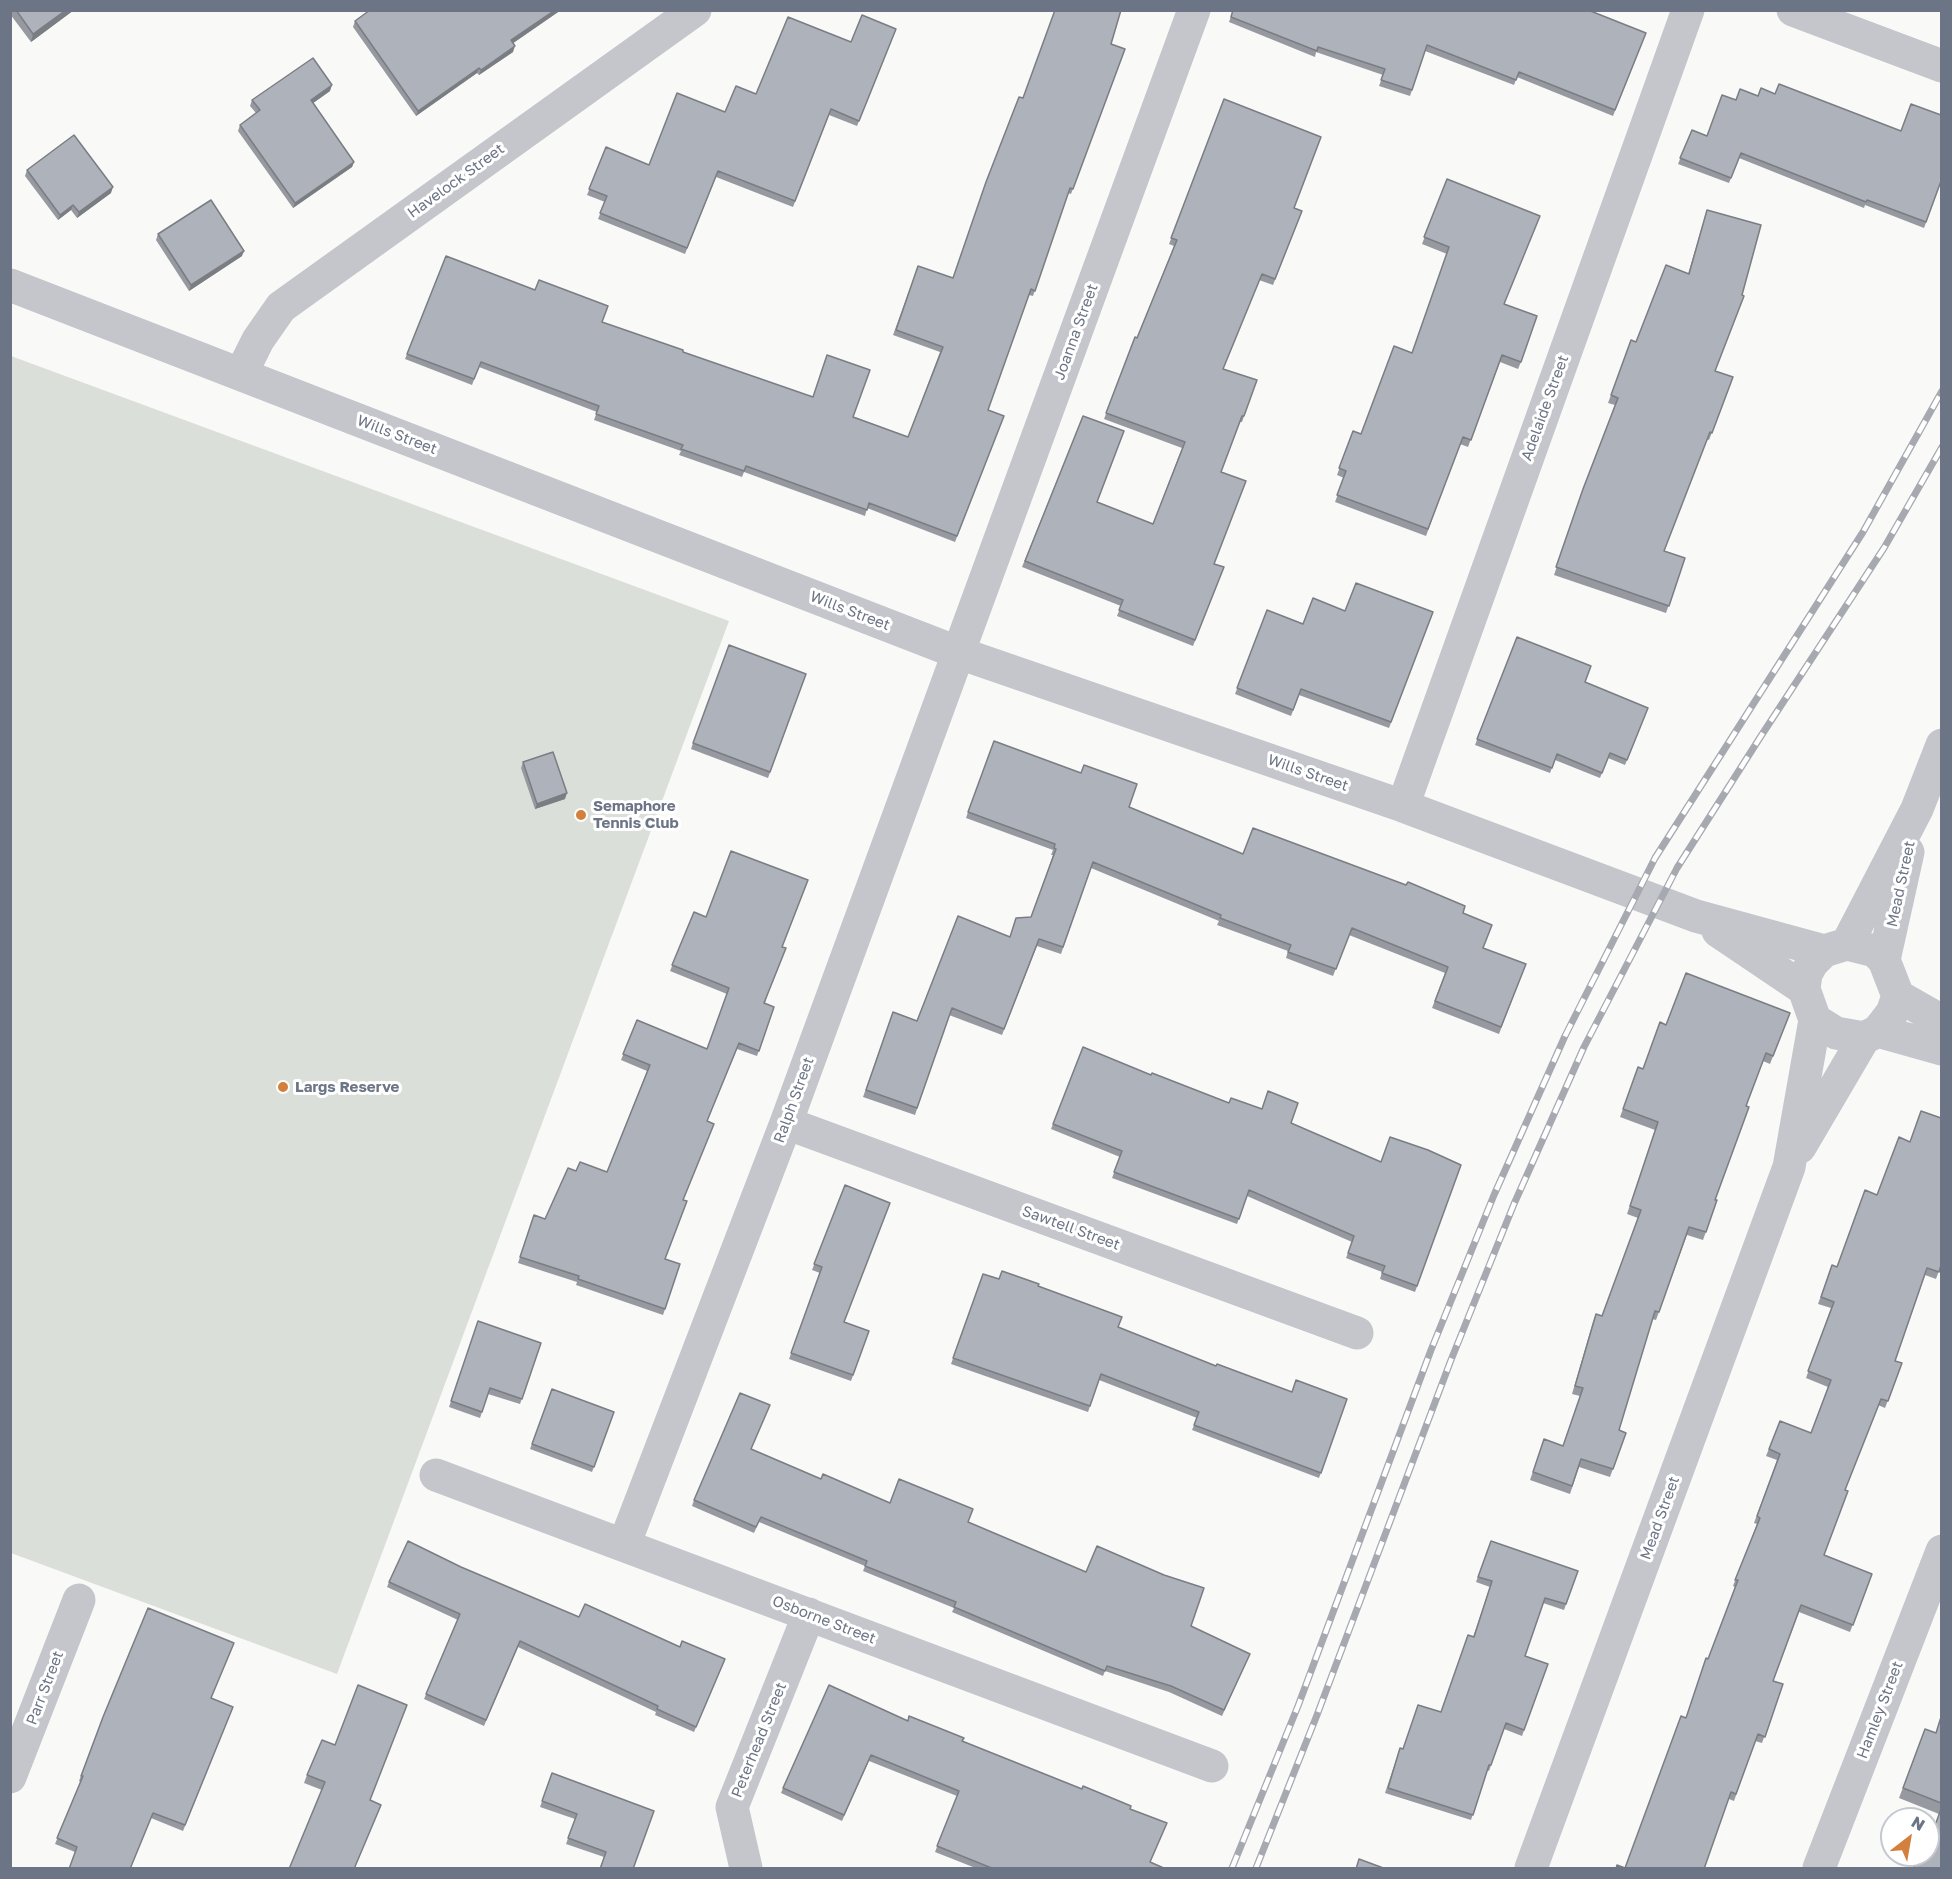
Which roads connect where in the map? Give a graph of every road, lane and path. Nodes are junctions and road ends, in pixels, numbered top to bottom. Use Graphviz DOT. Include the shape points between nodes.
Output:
graph roads {
  1 [pos="695,10"];
  2 [pos="1194,10"];
  3 [pos="1688,10"];
  4 [pos="1793,10"];
  5 [pos="1941,66"];
  6 [pos="10,285"];
  7 [pos="241,374"];
  8 [pos="959,653"];
  9 [pos="1941,746"];
  10 [pos="1403,806"];
  11 [pos="1917,809"];
  12 [pos="1696,916"];
  13 [pos="1835,947"];
  14 [pos="1884,960"];
  15 [pos="1804,989"];
  16 [pos="1898,996"];
  17 [pos="1815,1020"];
  18 [pos="1941,1021"];
  19 [pos="1871,1034"];
  20 [pos="1941,1048"];
  21 [pos="786,1123"];
  22 [pos="1789,1167"];
  23 [pos="1357,1333"];
  24 [pos="436,1475"];
  25 [pos="624,1545"];
  26 [pos="1941,1551"];
  27 [pos="79,1600"];
  28 [pos="808,1614"];
  29 [pos="1212,1766"];
  30 [pos="10,1777"];
  31 [pos="746,1869"];
  32 [pos="1531,1869"];
  33 [pos="1819,1869"];
  1 -- 7 [label="street, Havelock Street" via="281,307"];
  2 -- 8 [label="street, Joanna Street"];
  3 -- 10 [label="street, Adelaide Street"];
  4 -- 5 [label="street"];
  6 -- 7 [label="street, Wills Street"];
  7 -- 8 [label="street, Wills Street"];
  8 -- 10 [label="street, Wills Street"];
  8 -- 21 [label="street, Ralph Street"];
  9 -- 11 [label="street, Mead Street"];
  10 -- 12 [label="street, Wills Street"];
  11 -- 13 [label="street, Mead Street"];
  11 -- 14 [label="street, Mead Street"];
  12 -- 13 [label="street, Wills Street"];
  12 -- 15 [label="street, Wills Street"];
  13 -- 14 [label="street" via="1875,951"];
  13 -- 15 [label="street" via="1812,963"];
  14 -- 16 [label="street"];
  15 -- 17 [label="street"];
  16 -- 18 [label="street"];
  16 -- 19 [label="street" via="1892,1012"];
  17 -- 19 [label="street" via="1836,1033"];
  17 -- 22 [label="street, Mead Street"];
  19 -- 20 [label="street"];
  19 -- 22 [label="street, Mead Street"];
  21 -- 23 [label="street, Sawtell Street"];
  21 -- 25 [label="street, Ralph Street"];
  22 -- 32 [label="street, Mead Street"];
  24 -- 25 [label="street, Osborne Street"];
  25 -- 28 [label="street, Osborne Street"];
  26 -- 33 [label="street, Hamley Street"];
  27 -- 30 [label="street, Parr Street"];
  28 -- 29 [label="street, Osborne Street"];
  28 -- 31 [label="street, Peterhead Street" via="732,1807"];
}
